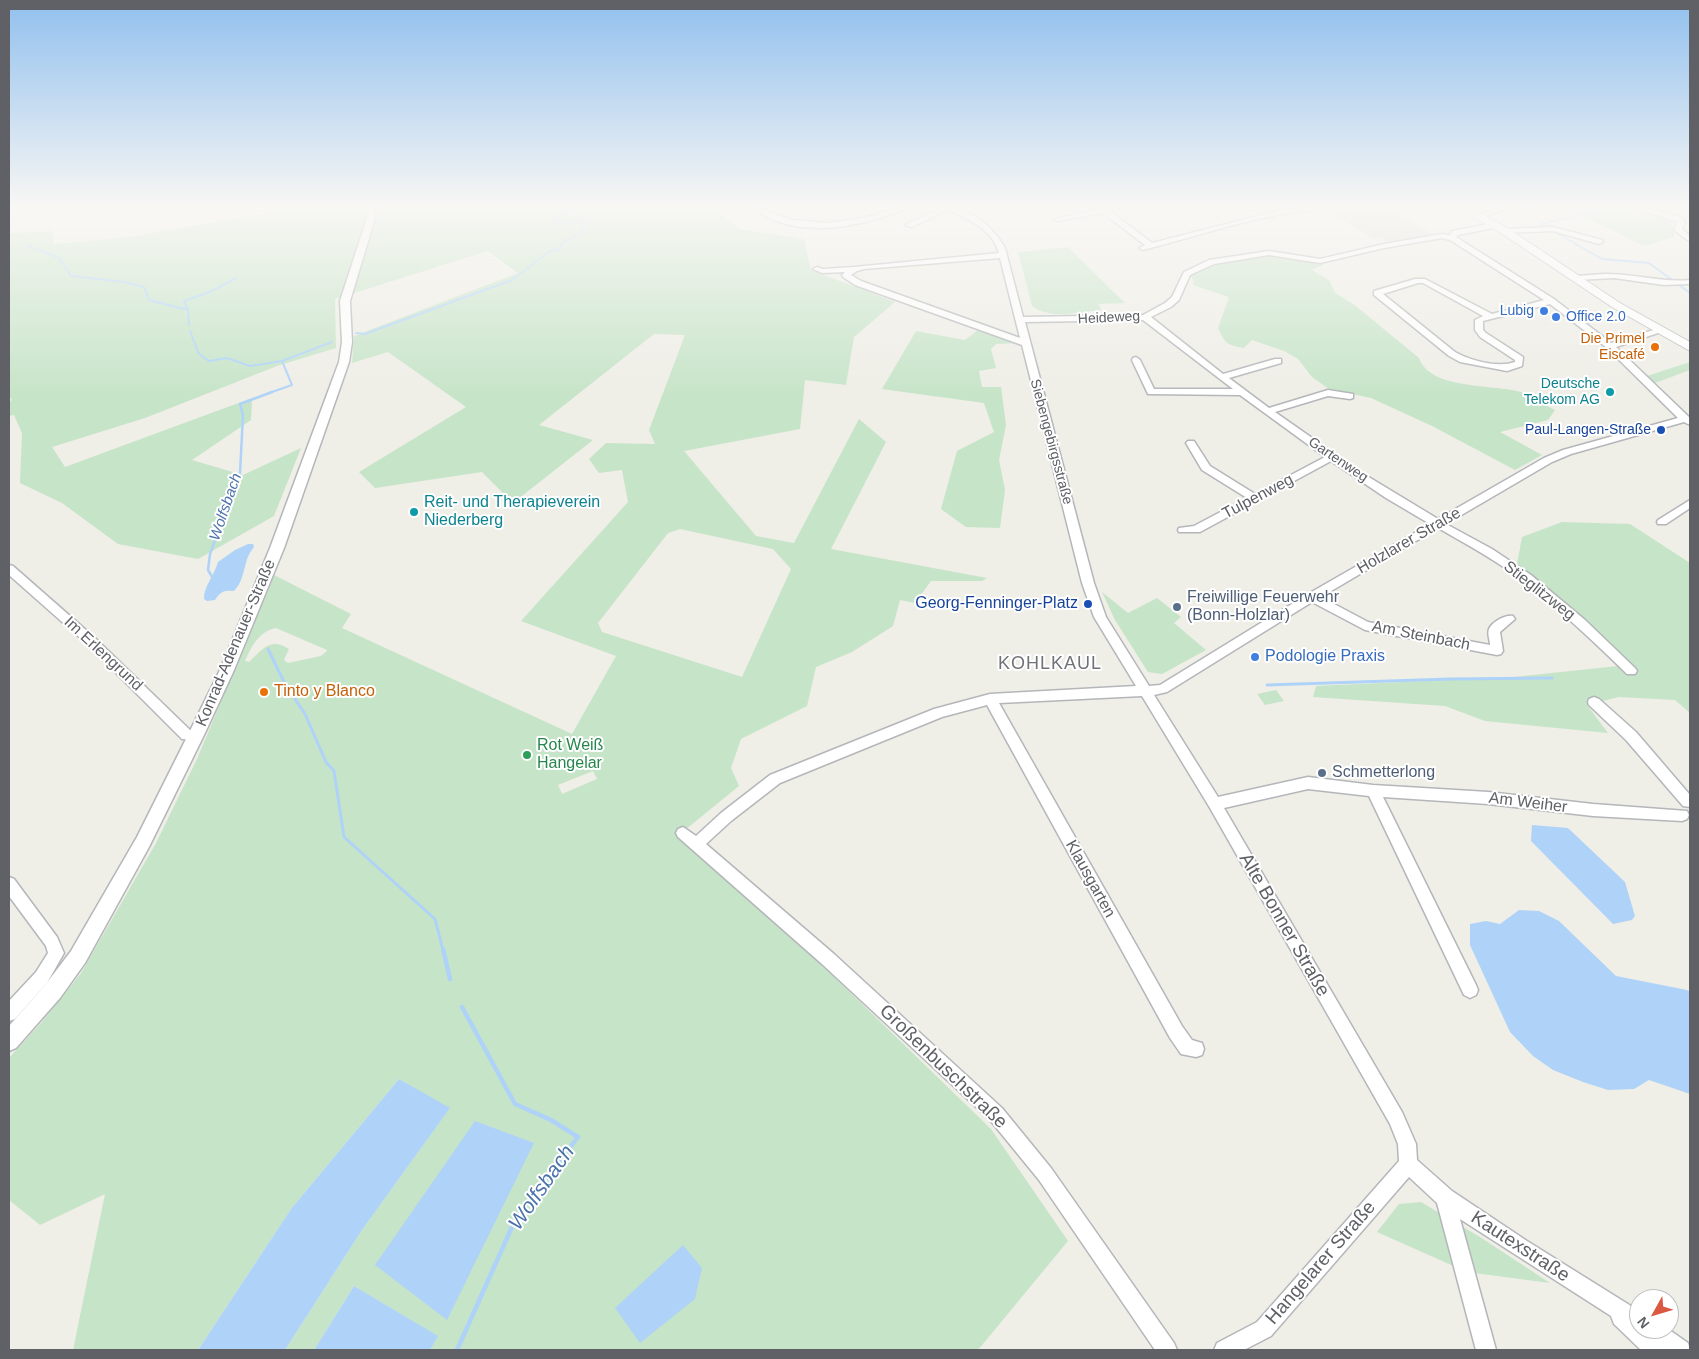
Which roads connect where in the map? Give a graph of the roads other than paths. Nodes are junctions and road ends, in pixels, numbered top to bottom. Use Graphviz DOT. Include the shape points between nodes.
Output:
graph roads {
  1 [pos="355,270"];
  2 [pos="852,270"];
  3 [pos="1007,270"];
  4 [pos="1194,270"];
  5 [pos="1503,270"];
  6 [pos="1565,270"];
  7 [pos="1577,278"];
  8 [pos="1690,282"];
  9 [pos="1551,301"];
  10 [pos="1145,317"];
  11 [pos="1491,317"];
  12 [pos="1020,320"];
  13 [pos="1660,331"];
  14 [pos="1025,343"];
  15 [pos="1610,346"];
  16 [pos="1690,347"];
  17 [pos="1136,360"];
  18 [pos="1278,361"];
  19 [pos="1221,377"];
  20 [pos="1240,392"];
  21 [pos="1350,396"];
  22 [pos="1269,412"];
  23 [pos="1688,421"];
  24 [pos="1190,443"];
  25 [pos="1332,457"];
  26 [pos="1255,499"];
  27 [pos="1690,503"];
  28 [pos="1662,522"];
  29 [pos="1438,525"];
  30 [pos="1183,530"];
  31 [pos="9,569"];
  32 [pos="1312,597"];
  33 [pos="1509,618"];
  34 [pos="1631,671"];
  35 [pos="1146,692"];
  36 [pos="990,699"];
  37 [pos="1594,702"];
  38 [pos="196,735"];
  39 [pos="1373,790"];
  40 [pos="1215,804"];
  41 [pos="1688,810"];
  42 [pos="683,832"];
  43 [pos="697,844"];
  44 [pos="9,884"];
  45 [pos="1470,990"];
  46 [pos="9,1013"];
  47 [pos="9,1041"];
  48 [pos="1196,1049"];
  49 [pos="1408,1164"];
  50 [pos="1445,1198"];
  51 [pos="1607,1302"];
  52 [pos="1629,1316"];
  53 [pos="1665,1339"];
  54 [pos="1167,1350"];
  55 [pos="1224,1350"];
  56 [pos="1486,1350"];
  57 [pos="1655,1350"];
  58 [pos="1681,1350"];
  1 -- 38 [label="street, Konrad-Adenauer-Straße" via="345,301 344,362 277,548 227,670"];
  2 -- 14 [label="street" via="846,275 858,283"];
  3 -- 12 [label="street, Siebengebirgsstraße"];
  4 -- 10 [label="street, Heideweg" via="1187,274 1180,291 1168,305"];
  5 -- 9 [label="street"];
  6 -- 7 [label="main road"];
  7 -- 8 [label="street" via="1621,276 1670,284"];
  7 -- 13 [label="main road"];
  9 -- 11 [label="street"];
  9 -- 15 [label="street"];
  10 -- 12 [label="street, Heideweg"];
  10 -- 19 [label="street, Gartenweg"];
  11 -- 11 [label="street" via="1425,281 1377,293 1463,360 1507,368 1519,364 1520,359 1479,330 1479,320"];
  12 -- 14 [label="street, Siebengebirgsstraße"];
  13 -- 15 [label="street"];
  13 -- 16 [label="main road"];
  14 -- 35 [label="street, Siebengebirgsstraße" via="1094,602 1110,635"];
  15 -- 23 [label="street"];
  17 -- 20 [label="street" via="1151,392"];
  18 -- 19 [label="street"];
  19 -- 20 [label="street, Gartenweg"];
  20 -- 22 [label="street, Gartenweg"];
  21 -- 22 [label="street" via="1328,393"];
  22 -- 25 [label="street, Gartenweg"];
  23 -- 29 [label="street, Holzlarer Straße" via="1548,460"];
  24 -- 26 [label="street" via="1206,468"];
  25 -- 26 [label="street, Tulpenweg"];
  25 -- 29 [label="street, Gartenweg"];
  26 -- 30 [label="street, Tulpenweg" via="1196,530"];
  27 -- 28 [label="street"];
  29 -- 32 [label="street, Holzlarer Straße"];
  29 -- 34 [label="street, Stieglitzweg" via="1489,553 1548,596 1596,636"];
  31 -- 38 [label="street, Im Erlengrund" via="90,640 187,735"];
  32 -- 33 [label="street, Am Steinbach" via="1365,626 1497,651 1494,630"];
  32 -- 35 [label="street, Holzlarer Straße" via="1180,680 1163,689"];
  35 -- 36 [label="street" via="1130,690"];
  35 -- 40 [label="street, Alte Bonner Straße"];
  36 -- 43 [label="street" via="939,713 775,779"];
  36 -- 48 [label="street, Klausgarten" via="1176,1032 1187,1048"];
  37 -- 41 [label="street, Am Weiher" via="1631,736"];
  38 -- 47 [label="street, Konrad-Adenauer-Straße" via="135,858 78,957"];
  39 -- 40 [label="street, Am Weiher" via="1308,782"];
  39 -- 41 [label="street, Am Weiher" via="1593,810"];
  39 -- 45 [label="street"];
  40 -- 49 [label="street, Alte Bonner Straße" via="1396,1118 1406,1144"];
  42 -- 43 [label="street, Großenbuschstraße"];
  43 -- 54 [label="street, Großenbuschstraße" via="996,1114 1045,1174"];
  44 -- 46 [label="street" via="52,942 56,953 39,980"];
  49 -- 50 [label="street, Kautexstraße"];
  49 -- 55 [label="street, Hangelarer Straße" via="1264,1329"];
  50 -- 51 [label="street, Kautexstraße"];
  50 -- 56 [label="street"];
  51 -- 52 [label="street, Kautexstraße"];
  51 -- 57 [label="street"];
  53 -- 58 [label="street"];
}
